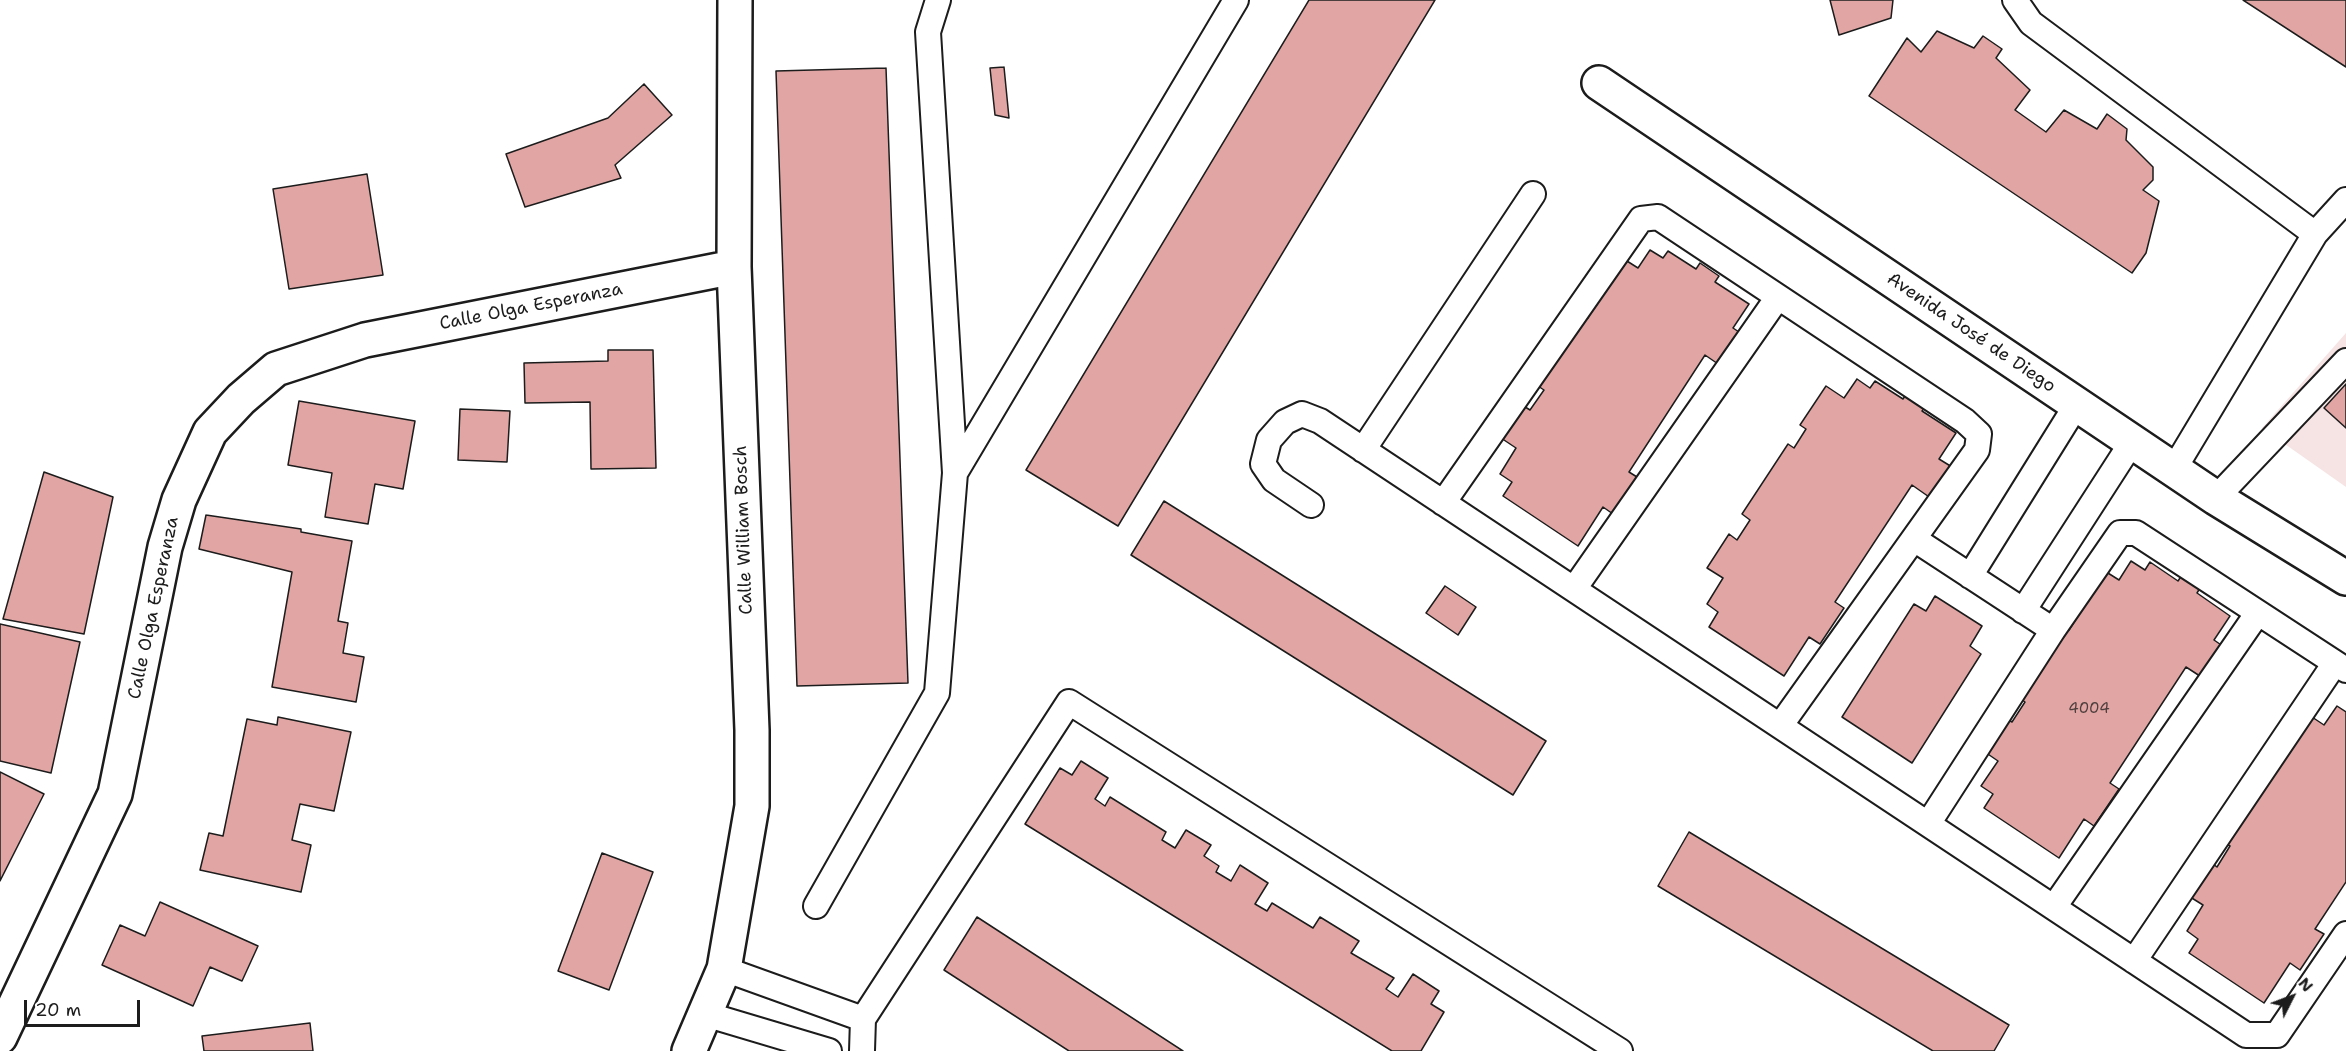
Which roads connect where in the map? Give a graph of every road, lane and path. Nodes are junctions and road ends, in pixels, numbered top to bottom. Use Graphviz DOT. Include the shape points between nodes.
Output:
graph roads {
  1 [pos="735,0"];
  2 [pos="938,0"];
  3 [pos="1236,0"];
  4 [pos="2015,0"];
  5 [pos="1599,83"];
  6 [pos="1533,194"];
  7 [pos="2346,200"];
  8 [pos="2314,234"];
  9 [pos="734,267"];
  10 [pos="1778,297"];
  11 [pos="2346,361"];
  12 [pos="2078,404"];
  13 [pos="2132,442"];
  14 [pos="1363,450"];
  15 [pos="2174,469"];
  16 [pos="954,473"];
  17 [pos="2216,498"];
  18 [pos="1443,503"];
  19 [pos="1311,505"];
  20 [pos="1914,539"];
  21 [pos="1970,576"];
  22 [pos="2346,578"];
  23 [pos="1574,589"];
  24 [pos="2023,610"];
  25 [pos="2257,614"];
  26 [pos="2053,630"];
  27 [pos="2341,666"];
  28 [pos="1780,726"];
  29 [pos="1928,824"];
  30 [pos="816,906"];
  31 [pos="2054,907"];
  32 [pos="2346,934"];
  33 [pos="2134,961"];
  34 [pos="724,969"];
  35 [pos="705,1014"];
  36 [pos="863,1019"];
  37 [pos="0,1037"];
  38 [pos="689,1051"];
  39 [pos="829,1051"];
  40 [pos="862,1051"];
  41 [pos="1620,1051"];
  1 -- 9 [label="street, Calle William Bosch"];
  2 -- 16 [label="lane" via="928,32"];
  3 -- 16 [label="lane"];
  4 -- 8 [label="lane" via="2031,23"];
  5 -- 12 [label="street, Avenida José de Diego"];
  6 -- 14 [label="lane"];
  7 -- 8 [label="lane"];
  8 -- 15 [label="lane"];
  9 -- 34 [label="street, Calle William Bosch" via="752,806"];
  9 -- 37 [label="street, Calle Olga Esperanza" via="365,340 276,369 241,399 210,432 179,500 165,547 115,794"];
  10 -- 18 [label="lane" via="1658,217 1641,219"];
  10 -- 20 [label="lane" via="1979,434 1977,450"];
  10 -- 23 [label="lane"];
  11 -- 17 [label="lane"];
  12 -- 13 [label="street, Avenida José de Diego"];
  12 -- 21 [label="lane"];
  13 -- 15 [label="street, Avenida José de Diego"];
  13 -- 24 [label="lane"];
  14 -- 18 [label="lane"];
  14 -- 19 [label="lane" via="1320,421 1302,414 1285,422 1269,440 1263,464 1274,480"];
  15 -- 17 [label="street, Avenida José de Diego"];
  16 -- 30 [label="lane" via="937,693"];
  17 -- 22 [label="street, Avenida José de Diego"];
  18 -- 23 [label="lane"];
  20 -- 21 [label="lane"];
  20 -- 28 [label="lane"];
  21 -- 24 [label="lane"];
  23 -- 28 [label="lane"];
  24 -- 26 [label="lane"];
  25 -- 26 [label="lane" via="2136,533 2120,533"];
  25 -- 27 [label="lane"];
  25 -- 31 [label="lane"];
  26 -- 29 [label="lane"];
  27 -- 33 [label="lane"];
  28 -- 29 [label="lane"];
  29 -- 31 [label="lane"];
  31 -- 33 [label="lane"];
  32 -- 33 [label="lane" via="2277,1035 2246,1035"];
  34 -- 35 [label="street, Calle William Bosch"];
  34 -- 36 [label="lane"];
  35 -- 38 [label="street, Calle William Bosch"];
  35 -- 39 [label="lane"];
  36 -- 40 [label="lane"];
  36 -- 41 [label="lane" via="1069,702"];
}
